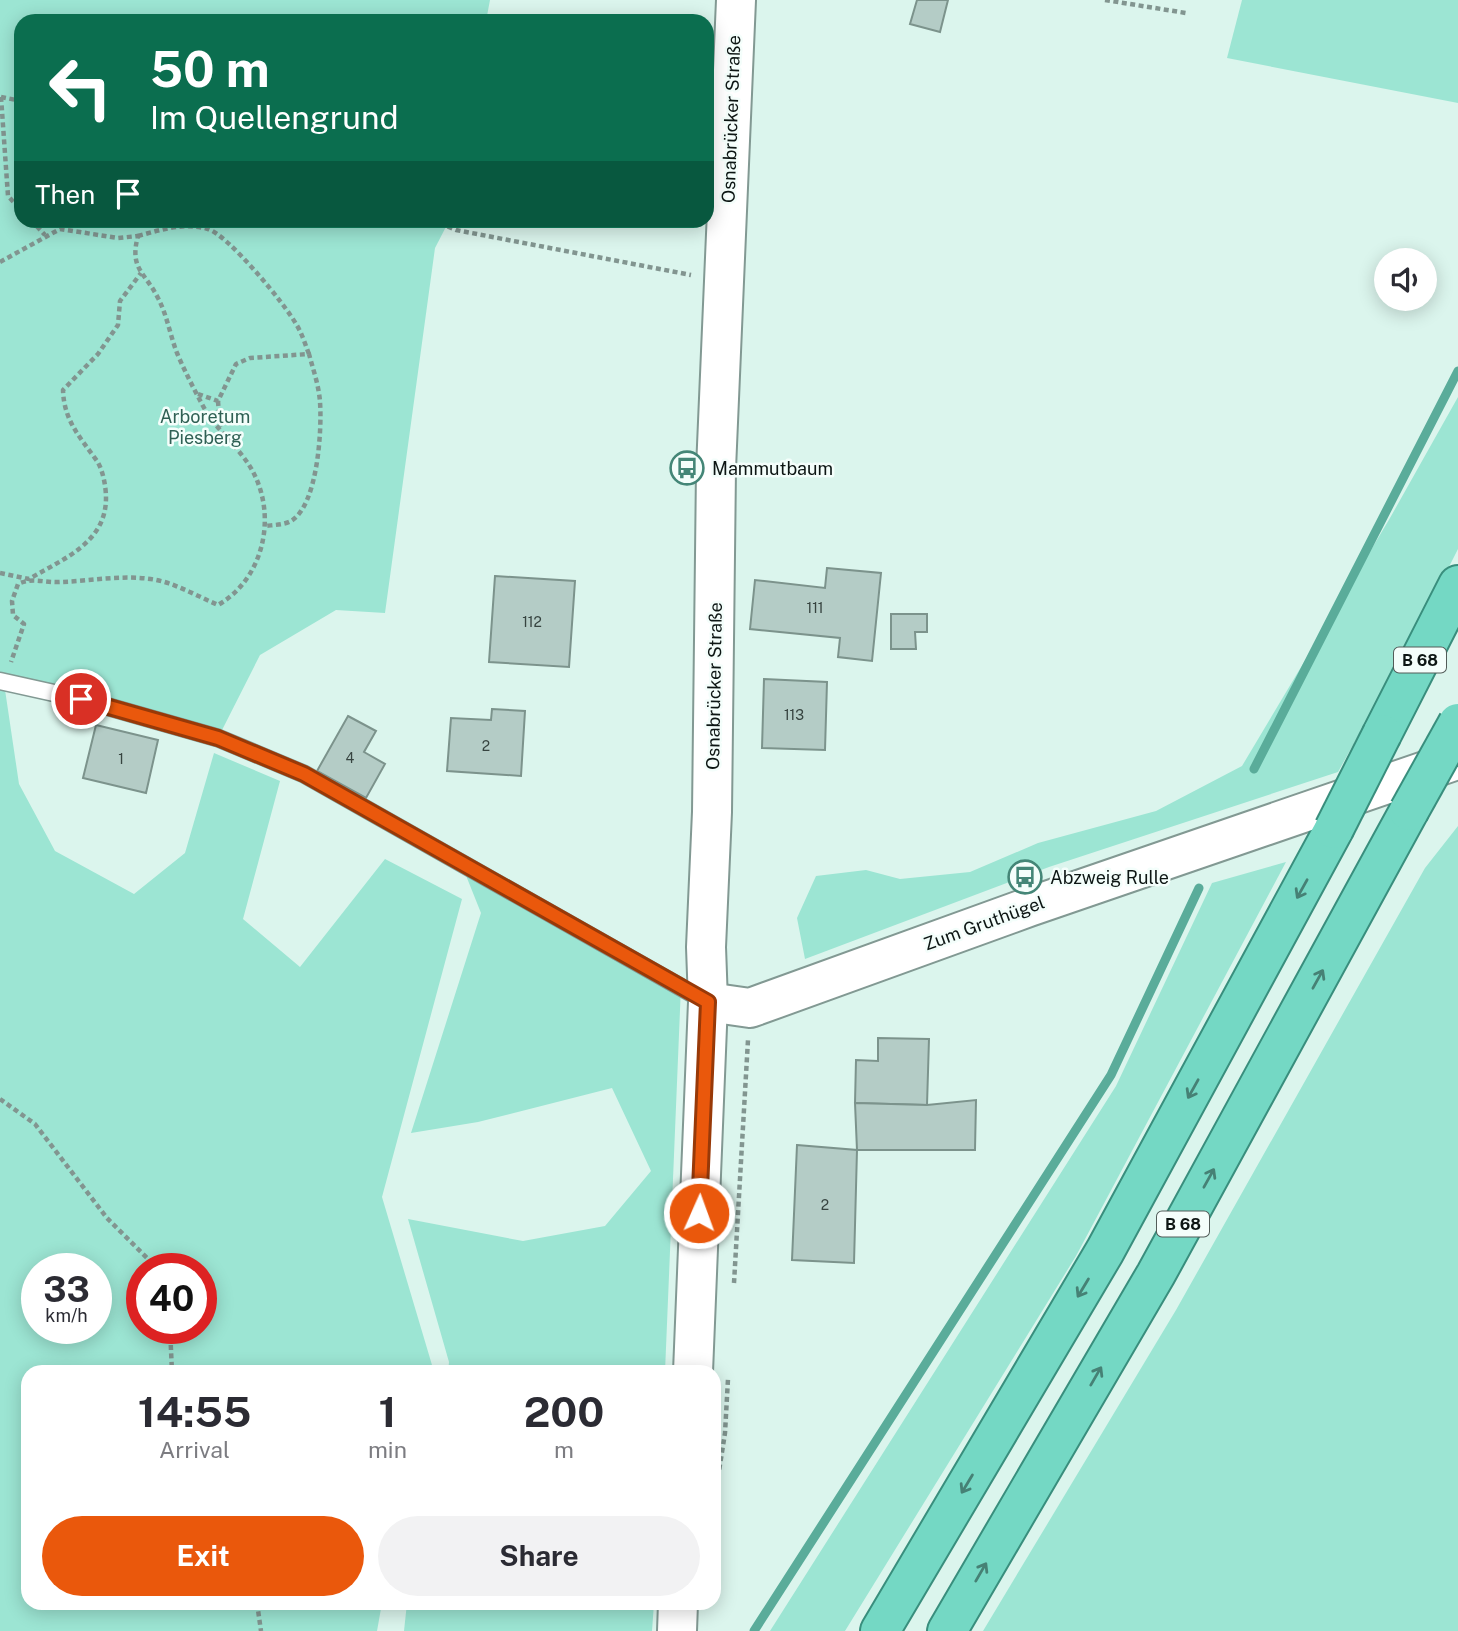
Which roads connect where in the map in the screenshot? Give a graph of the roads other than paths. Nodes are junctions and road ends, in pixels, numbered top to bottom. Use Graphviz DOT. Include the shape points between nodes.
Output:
graph roads {
  1 [pos="736,0"];
  2 [pos="1458,585"];
  3 [pos="2,682"];
  4 [pos="1458,722"];
  5 [pos="1458,760"];
  6 [pos="708,1002"];
  7 [pos="693,1365"];
  8 [pos="677,1610"];
  9 [pos="677,1631"];
  10 [pos="880,1631"];
  11 [pos="947,1631"];
  1 -- 6 [label="street, Osnabrücker Straße" via="716,469"];
  2 -- 10 [label="highway, B 68, one-way, bridge" via="1334,829 1105,1251"];
  3 -- 6 [label="lane" via="206,735 304,774"];
  11 -- 4 [label="highway, B 68, one-way, bridge" via="1157,1273"];
  5 -- 6 [label="street, Zum Gruthügel" via="750,1008"];
  6 -- 7 [label="street, Osnabrücker Straße"];
  8 -- 9 [label="street"];
}
